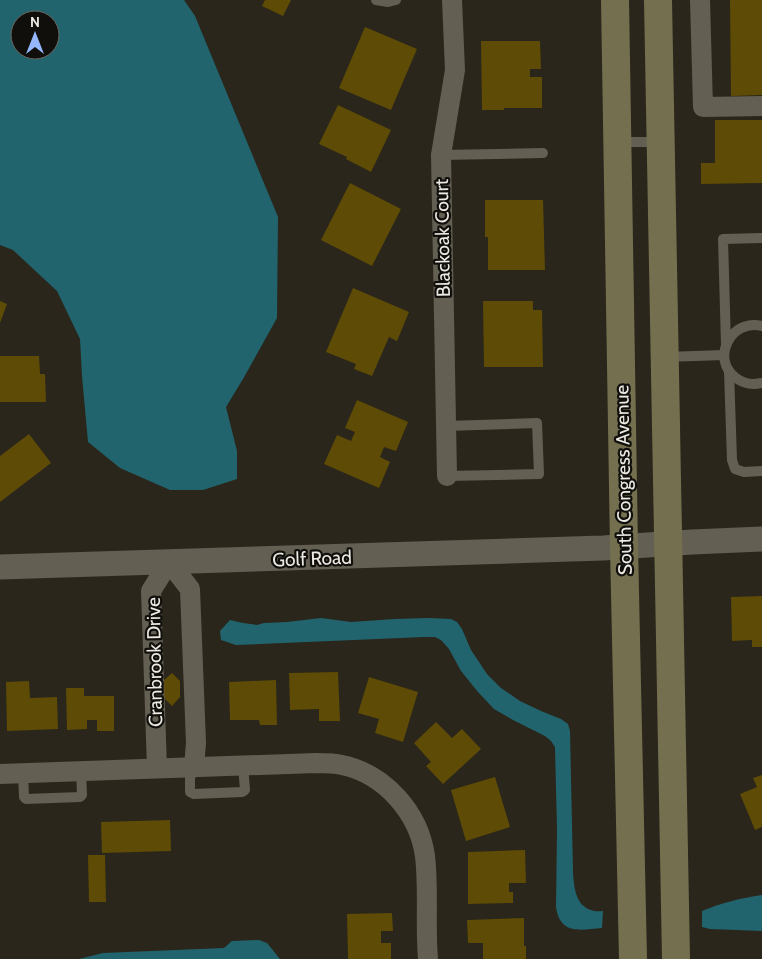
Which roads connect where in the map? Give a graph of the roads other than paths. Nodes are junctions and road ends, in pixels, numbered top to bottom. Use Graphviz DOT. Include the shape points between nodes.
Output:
graph roads {
  1 [pos="376,0"];
  2 [pos="396,0"];
  3 [pos="452,0"];
  4 [pos="615,0"];
  5 [pos="658,0"];
  6 [pos="700,0"];
  7 [pos="762,106"];
  8 [pos="618,142"];
  9 [pos="661,142"];
  10 [pos="543,153"];
  11 [pos="441,155"];
  12 [pos="762,238"];
  13 [pos="762,326"];
  14 [pos="725,350"];
  15 [pos="664,357"];
  16 [pos="729,371"];
  17 [pos="762,383"];
  18 [pos="446,426"];
  19 [pos="762,471"];
  20 [pos="446,476"];
  21 [pos="762,540"];
  22 [pos="668,544"];
  23 [pos="624,547"];
  24 [pos="169,562"];
  25 [pos="0,567"];
  26 [pos="243,765"];
  27 [pos="194,767"];
  28 [pos="157,768"];
  29 [pos="0,774"];
  30 [pos="428,959"];
  31 [pos="633,959"];
  32 [pos="676,959"];
  1 -- 2 [label="lane"];
  3 -- 11 [label="street, Blackoak Court" via="454,70"];
  4 -- 8 [label="main road, South Congress Avenue"];
  5 -- 9 [label="main road"];
  6 -- 7 [label="street" via="703,107"];
  8 -- 9 [label="lane"];
  8 -- 23 [label="main road, South Congress Avenue"];
  9 -- 15 [label="main road"];
  10 -- 11 [label="lane"];
  11 -- 18 [label="street, Blackoak Court"];
  12 -- 14 [label="lane" via="723,240"];
  13 -- 14 [label="lane" via="750,325 733,333"];
  14 -- 15 [label="lane"];
  14 -- 16 [label="lane"];
  15 -- 22 [label="main road"];
  16 -- 17 [label="lane" via="741,382"];
  16 -- 19 [label="lane" via="732,460 735,469"];
  18 -- 20 [label="street, Blackoak Court"];
  18 -- 20 [label="lane" via="537,423 539,474"];
  21 -- 22 [label="street, Golf Road"];
  22 -- 23 [label="street, Golf Road"];
  22 -- 32 [label="main road"];
  23 -- 24 [label="street, Golf Road"];
  23 -- 31 [label="main road, South Congress Avenue"];
  24 -- 25 [label="street, Golf Road"];
  24 -- 27 [label="street, Cranbrook Drive" via="190,589 196,743"];
  24 -- 28 [label="street, Cranbrook Drive" via="151,591"];
  26 -- 27 [label="street"];
  26 -- 27 [label="lane" via="245,790 242,792 194,794 190,792 190,778"];
  26 -- 30 [label="street" via="342,765 378,780 397,797 412,818 425,854"];
  27 -- 28 [label="street"];
  28 -- 29 [label="street"];
}
